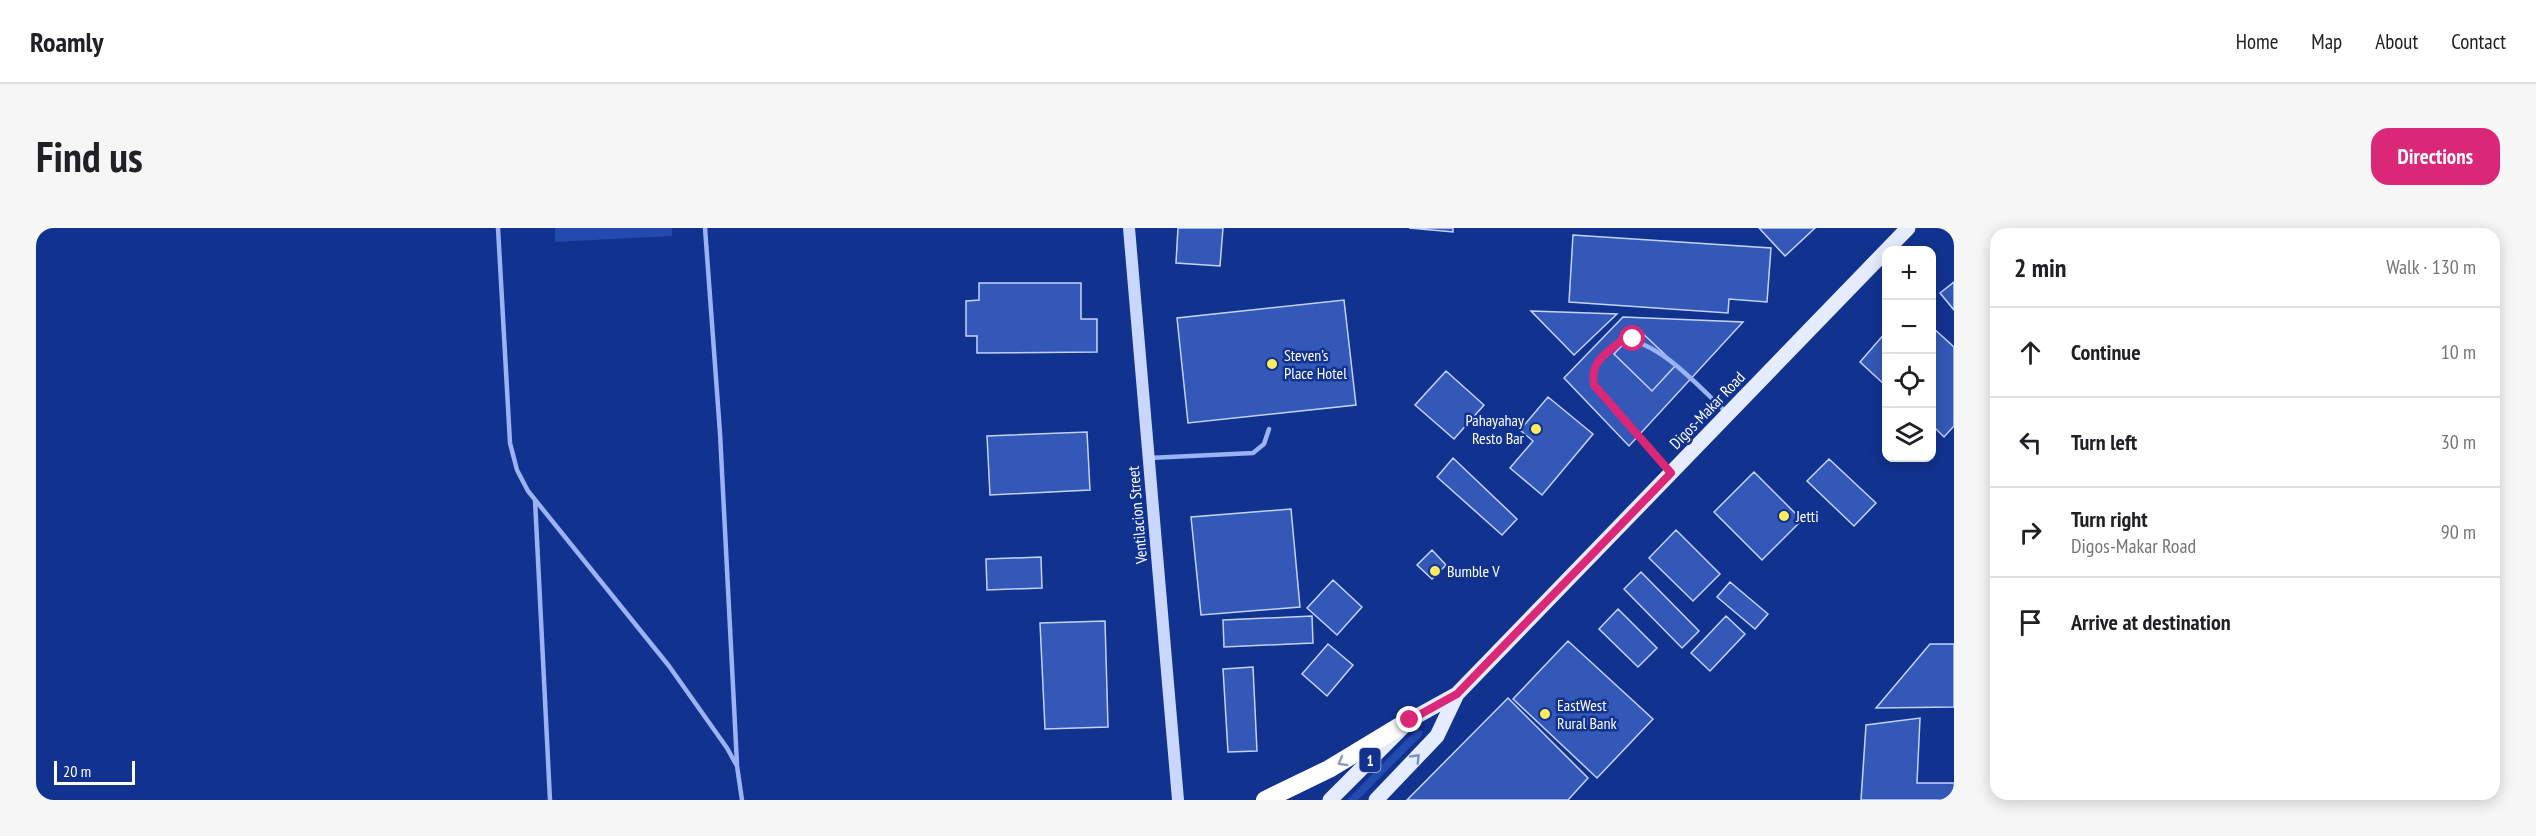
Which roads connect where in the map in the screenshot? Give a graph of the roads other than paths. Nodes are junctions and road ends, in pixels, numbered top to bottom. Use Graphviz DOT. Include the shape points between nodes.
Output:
graph roads {
  1 [pos="498,228"];
  2 [pos="705,228"];
  3 [pos="1129,228"];
  4 [pos="1908,228"];
  5 [pos="1728,414"];
  6 [pos="1269,429"];
  7 [pos="1149,458"];
  8 [pos="1671,473"];
  9 [pos="536,500"];
  10 [pos="1457,694"];
  11 [pos="1410,720"];
  12 [pos="737,766"];
  13 [pos="550,800"];
  14 [pos="742,800"];
  15 [pos="1178,800"];
  16 [pos="1265,800"];
  17 [pos="1330,800"];
  18 [pos="1376,800"];
  1 -- 9 [label="lane" via="510,443 517,470"];
  2 -- 12 [label="lane"];
  3 -- 7 [label="street, Ventilacion Street"];
  4 -- 5 [label="main road, Digos-Makar Road / 1"];
  5 -- 8 [label="main road, Digos-Makar Road / 1"];
  5 -- 8 [label="lane" via="1655,348 1633,339 1622,340 1595,364 1594,385"];
  6 -- 7 [label="lane" via="1264,444 1253,453"];
  7 -- 15 [label="street, Ventilacion Street"];
  8 -- 10 [label="main road, Digos-Makar Road / 1"];
  9 -- 12 [label="lane" via="669,666"];
  9 -- 13 [label="lane"];
  10 -- 11 [label="main road, Digos-Makar Road / 1"];
  18 -- 10 [label="main road, Digos-Makar Road / 1, one-way" via="1437,736"];
  11 -- 16 [label="highway, one-way" via="1329,769"];
  11 -- 17 [label="main road, Digos-Makar Road / 1"];
  12 -- 14 [label="lane"];
}
